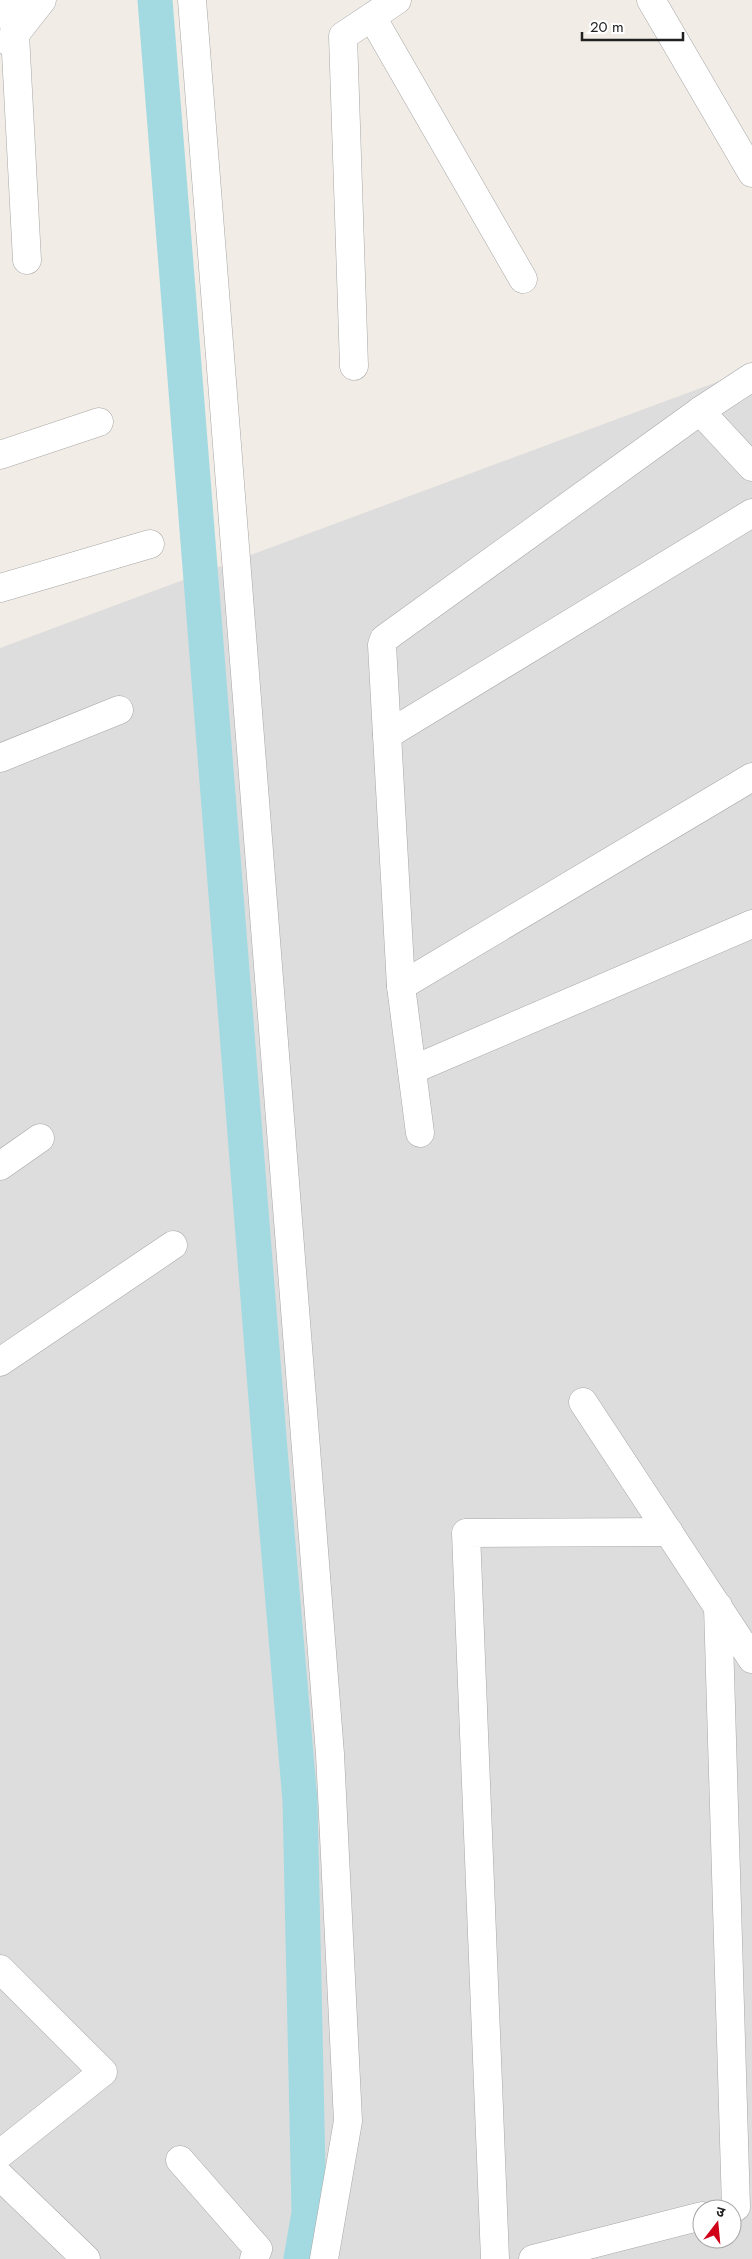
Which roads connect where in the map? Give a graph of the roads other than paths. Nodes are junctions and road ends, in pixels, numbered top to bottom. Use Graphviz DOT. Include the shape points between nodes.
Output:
graph roads {
  1 [pos="11,0"];
  2 [pos="42,0"];
  3 [pos="192,0"];
  4 [pos="397,0"];
  5 [pos="651,0"];
  6 [pos="372,17"];
  7 [pos="8,44"];
  8 [pos="752,173"];
  9 [pos="27,260"];
  10 [pos="523,279"];
  11 [pos="354,366"];
  12 [pos="752,377"];
  13 [pos="700,411"];
  14 [pos="98,422"];
  15 [pos="0,455"];
  16 [pos="752,467"];
  17 [pos="752,513"];
  18 [pos="150,544"];
  19 [pos="0,588"];
  20 [pos="119,710"];
  21 [pos="387,735"];
  22 [pos="0,758"];
  23 [pos="752,777"];
  24 [pos="752,924"];
  25 [pos="401,986"];
  26 [pos="412,1070"];
  27 [pos="420,1133"];
  28 [pos="40,1138"];
  29 [pos="0,1166"];
  30 [pos="173,1246"];
  31 [pos="0,1362"];
  32 [pos="583,1402"];
  33 [pos="669,1532"];
  34 [pos="718,1606"];
  35 [pos="752,1659"];
  36 [pos="0,1968"];
  37 [pos="0,2154"];
  38 [pos="180,2160"];
  39 [pos="0,2176"];
  40 [pos="738,2199"];
  41 [pos="692,2219"];
  42 [pos="86,2259"];
  43 [pos="254,2259"];
  44 [pos="324,2259"];
  45 [pos="495,2259"];
  46 [pos="533,2259"];
  1 -- 7 [label="street"];
  2 -- 7 [label="street"];
  3 -- 44 [label="street" via="330,1754 348,2121"];
  4 -- 6 [label="street"];
  5 -- 8 [label="street"];
  6 -- 10 [label="street"];
  6 -- 11 [label="street" via="343,36"];
  7 -- 9 [label="street"];
  12 -- 13 [label="street"];
  13 -- 16 [label="street"];
  13 -- 21 [label="street" via="386,636 382,645"];
  14 -- 15 [label="street"];
  17 -- 21 [label="street"];
  18 -- 19 [label="street"];
  20 -- 22 [label="street"];
  21 -- 25 [label="street"];
  23 -- 25 [label="street"];
  24 -- 26 [label="street"];
  25 -- 26 [label="street"];
  26 -- 27 [label="street"];
  28 -- 29 [label="street"];
  30 -- 31 [label="street"];
  32 -- 33 [label="street"];
  33 -- 34 [label="street"];
  33 -- 45 [label="street" via="466,1533"];
  34 -- 35 [label="street"];
  34 -- 40 [label="street"];
  36 -- 37 [label="street" via="103,2072"];
  38 -- 43 [label="street" via="258,2248"];
  39 -- 42 [label="street"];
  41 -- 46 [label="street"];
}
